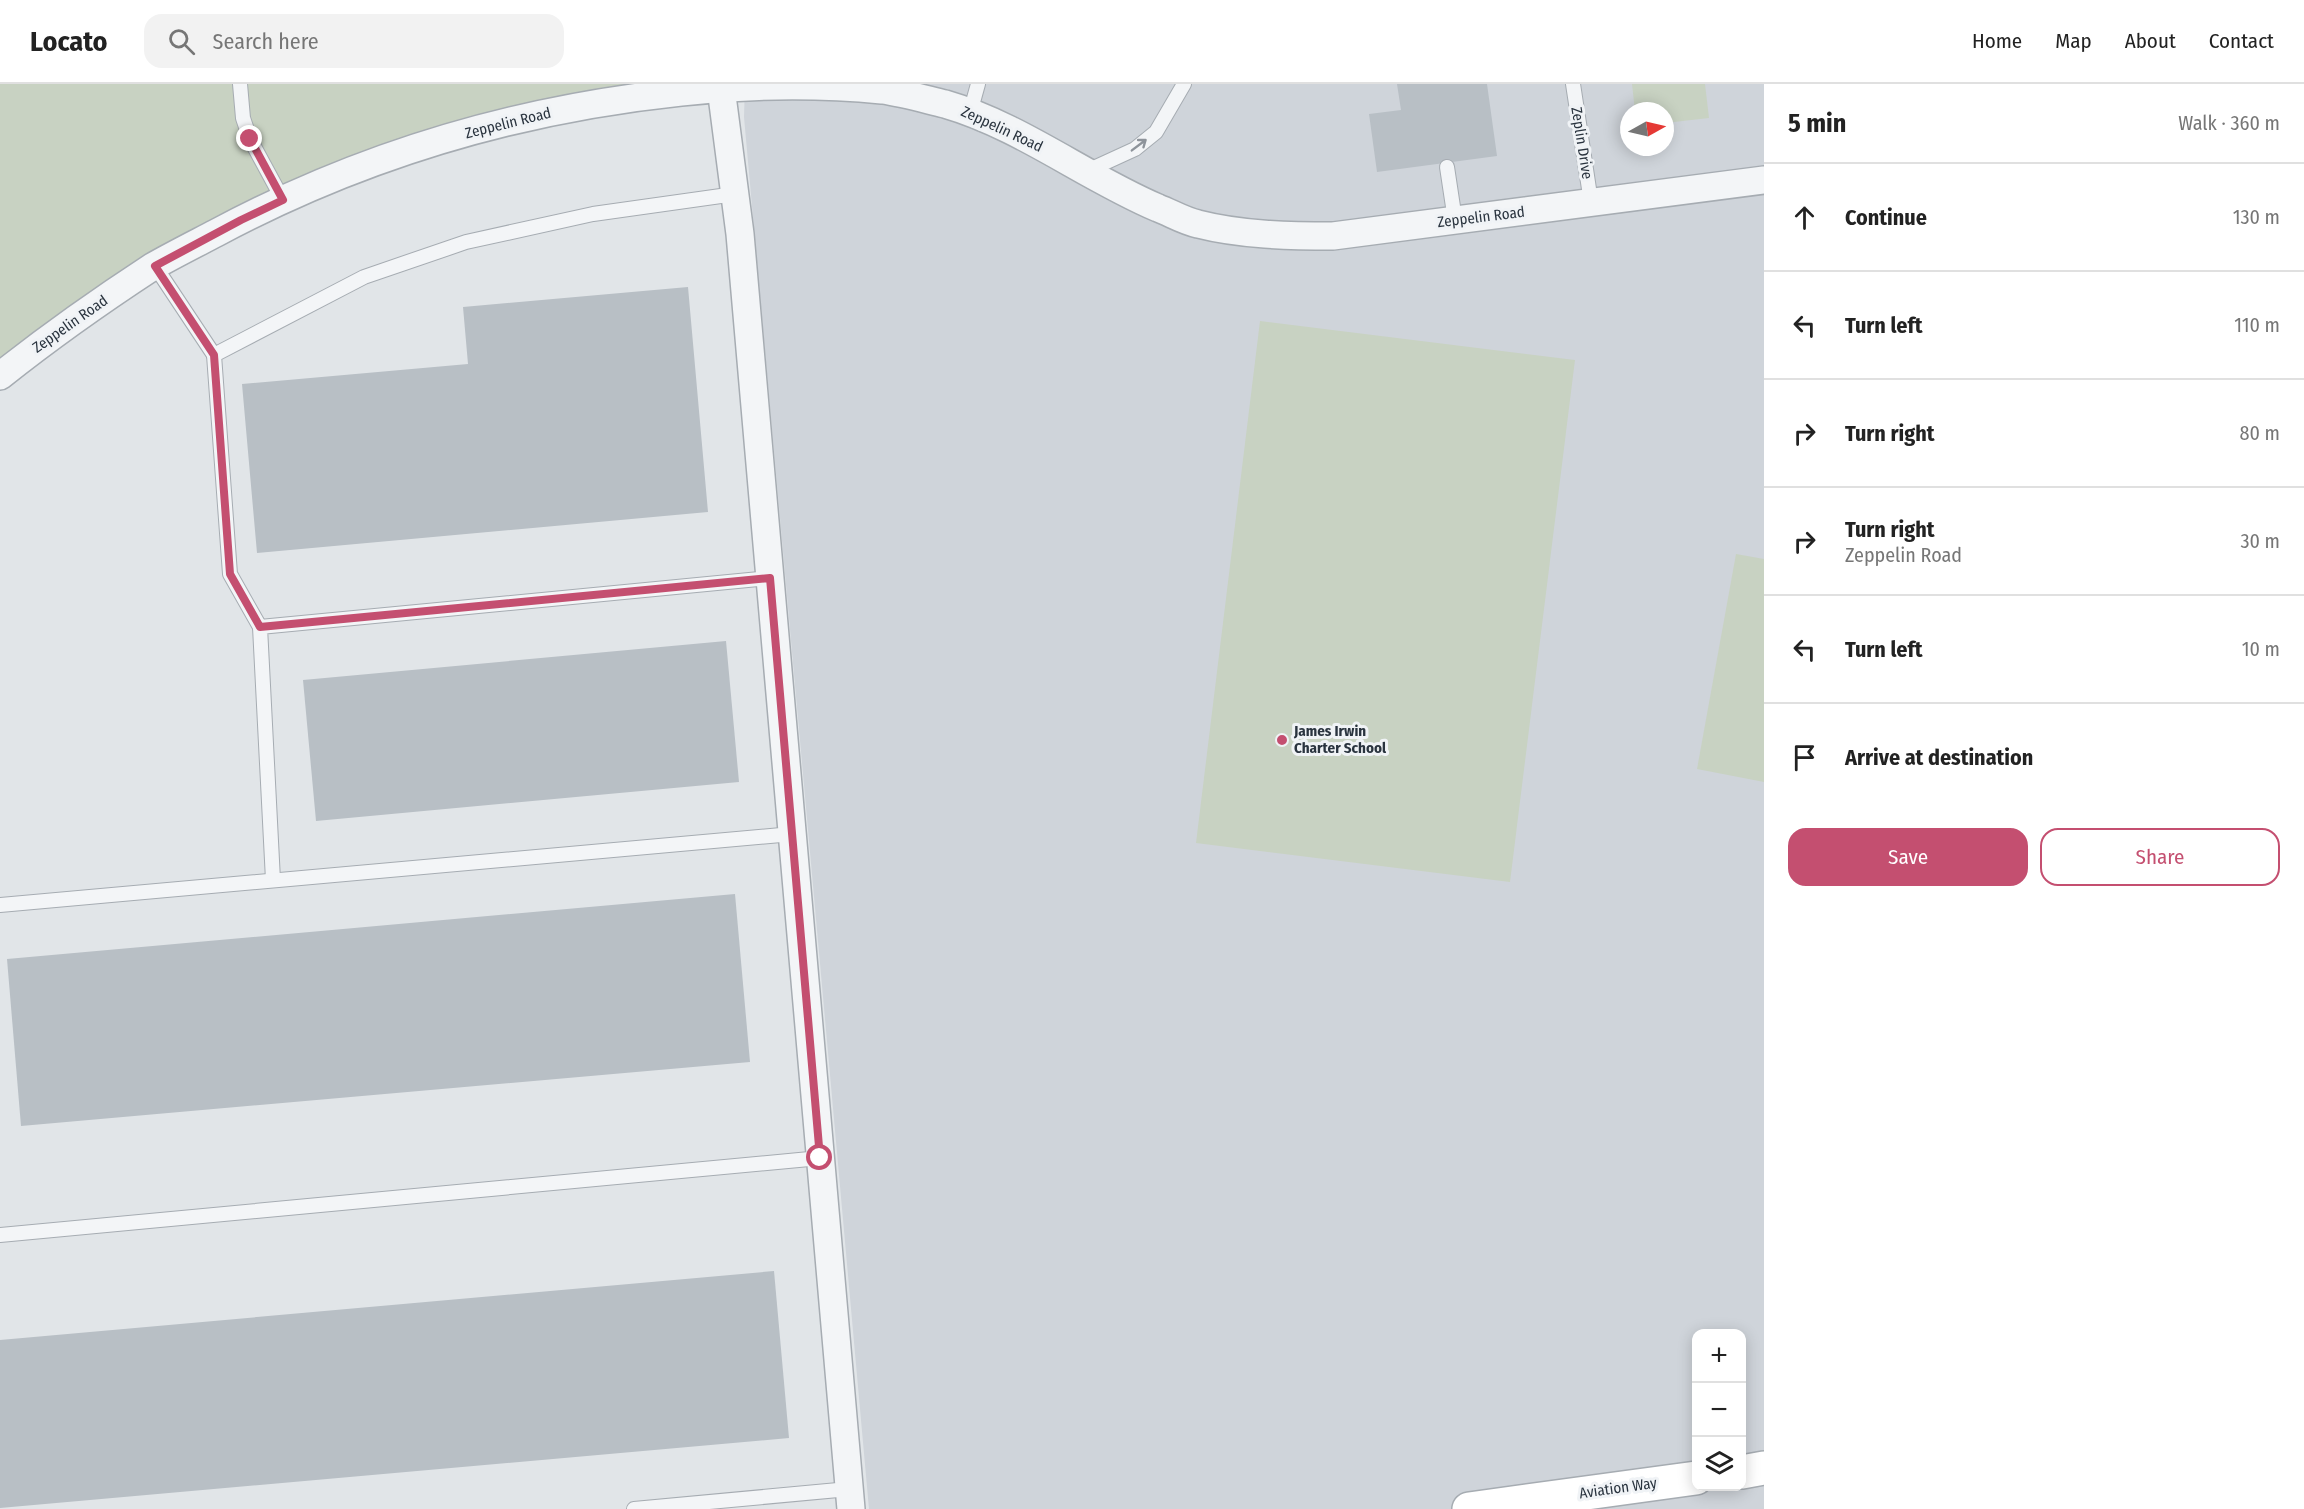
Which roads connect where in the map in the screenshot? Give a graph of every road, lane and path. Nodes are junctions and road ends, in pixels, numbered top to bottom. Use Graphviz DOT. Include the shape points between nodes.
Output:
graph roads {
  1 [pos="240,84"];
  2 [pos="978,84"];
  3 [pos="1184,84"];
  4 [pos="1573,84"];
  5 [pos="828,85"];
  6 [pos="708,87"];
  7 [pos="970,113"];
  8 [pos="1447,167"];
  9 [pos="1087,171"];
  10 [pos="1764,180"];
  11 [pos="735,194"];
  12 [pos="283,200"];
  13 [pos="1591,202"];
  14 [pos="1455,220"];
  15 [pos="155,266"];
  16 [pos="214,355"];
  17 [pos="0,376"];
  18 [pos="770,578"];
  19 [pos="260,627"];
  20 [pos="792,834"];
  21 [pos="273,880"];
  22 [pos="0,905"];
  23 [pos="820,1158"];
  24 [pos="0,1235"];
  25 [pos="1764,1468"];
  26 [pos="1746,1471"];
  27 [pos="1692,1479"];
  28 [pos="850,1499"];
  29 [pos="634,1509"];
  30 [pos="1469,1509"];
  1 -- 12 [label="lane" via="243,118 250,139"];
  2 -- 7 [label="lane"];
  9 -- 3 [label="lane, one-way" via="1114,161 1156,132"];
  4 -- 13 [label="lane, Zeplin Drive"];
  5 -- 6 [label="street, Zeppelin Road"];
  5 -- 7 [label="street, Zeppelin Road" via="883,90"];
  6 -- 11 [label="street"];
  6 -- 12 [label="street, Zeppelin Road" via="561,110 480,128 393,154"];
  7 -- 9 [label="street, Zeppelin Road"];
  8 -- 14 [label="lane"];
  9 -- 14 [label="street, Zeppelin Road" via="1134,198 1196,224 1249,232 1334,236"];
  10 -- 13 [label="street, Zeppelin Road"];
  11 -- 16 [label="lane" via="593,214 466,242 364,277"];
  11 -- 18 [label="street"];
  12 -- 15 [label="street, Zeppelin Road"];
  13 -- 14 [label="street, Zeppelin Road"];
  15 -- 16 [label="lane"];
  15 -- 17 [label="street, Zeppelin Road" via="57,331"];
  16 -- 19 [label="lane" via="230,574"];
  18 -- 19 [label="lane"];
  18 -- 20 [label="street"];
  19 -- 21 [label="lane"];
  20 -- 21 [label="lane"];
  20 -- 23 [label="street"];
  21 -- 22 [label="lane"];
  23 -- 24 [label="lane"];
  23 -- 28 [label="street"];
  25 -- 26 [label="street"];
  27 -- 30 [label="street, Aviation Way"];
  28 -- 29 [label="lane"];
}
